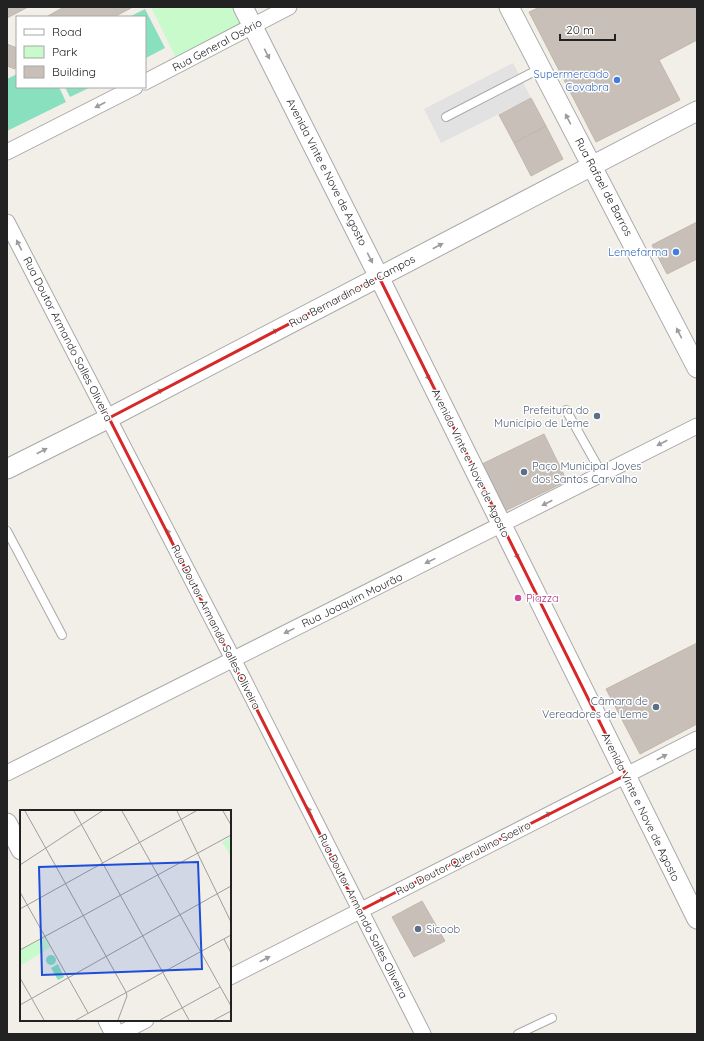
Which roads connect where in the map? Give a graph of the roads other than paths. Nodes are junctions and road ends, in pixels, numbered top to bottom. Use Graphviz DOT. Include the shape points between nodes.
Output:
graph roads {
  1 [pos="243,7"];
  2 [pos="289,7"];
  3 [pos="509,7"];
  4 [pos="253,26"];
  5 [pos="541,68"];
  6 [pos="146,81"];
  7 [pos="133,88"];
  8 [pos="697,111"];
  9 [pos="446,117"];
  10 [pos="7,152"];
  11 [pos="592,165"];
  12 [pos="7,222"];
  13 [pos="379,277"];
  14 [pos="697,368"];
  15 [pos="566,410"];
  16 [pos="109,418"];
  17 [pos="697,426"];
  18 [pos="7,469"];
  19 [pos="602,474"];
  20 [pos="501,526"];
  21 [pos="7,531"];
  22 [pos="62,635"];
  23 [pos="233,659"];
  24 [pos="697,739"];
  25 [pos="7,773"];
  26 [pos="626,775"];
  27 [pos="7,823"];
  28 [pos="20,848"];
  29 [pos="359,911"];
  30 [pos="697,919"];
  31 [pos="231,976"];
  32 [pos="552,1018"];
  33 [pos="108,1021"];
  34 [pos="144,1021"];
  35 [pos="115,1034"];
  36 [pos="119,1034"];
  37 [pos="423,1034"];
  38 [pos="518,1034"];
  1 -- 4 [label="street, Avenida Vinte e Nove de Agosto"];
  2 -- 4 [label="street, Rua General Osório"];
  3 -- 5 [label="street, Rua Rafael de Barros"];
  4 -- 6 [label="street, Rua General Osório"];
  4 -- 13 [label="street, Avenida Vinte e Nove de Agosto, one-way"];
  5 -- 9 [label="lane"];
  11 -- 5 [label="street, Rua Rafael de Barros, one-way"];
  7 -- 10 [label="street, one-way"];
  8 -- 11 [label="street, Rua Bernardino de Campos"];
  13 -- 11 [label="street, Rua Bernardino de Campos, one-way"];
  14 -- 11 [label="street, Rua Rafael de Barros, one-way"];
  16 -- 12 [label="street, Rua Doutor Armando Salles Oliveira, one-way"];
  16 -- 13 [label="street, Rua Bernardino de Campos, one-way"];
  13 -- 20 [label="street, Avenida Vinte e Nove de Agosto, one-way"];
  15 -- 19 [label="lane"];
  18 -- 16 [label="street, Rua Bernardino de Campos, one-way"];
  23 -- 16 [label="street, Rua Doutor Armando Salles Oliveira, one-way"];
  17 -- 19 [label="street, Rua Joaquim Mourão, one-way"];
  19 -- 20 [label="street, Rua Joaquim Mourão, one-way"];
  20 -- 23 [label="street, Rua Joaquim Mourão, one-way"];
  20 -- 26 [label="street, Avenida Vinte e Nove de Agosto, one-way"];
  21 -- 22 [label="lane"];
  23 -- 25 [label="street, Rua Joaquim Mourão"];
  29 -- 23 [label="street, Rua Doutor Armando Salles Oliveira, one-way"];
  26 -- 24 [label="street, Rua Doutor Querubino Soeiro, one-way"];
  29 -- 26 [label="street, Rua Doutor Querubino Soeiro, one-way"];
  26 -- 30 [label="street, Avenida Vinte e Nove de Agosto"];
  27 -- 28 [label="street"];
  31 -- 29 [label="street, Rua Doutor Querubino Soeiro, one-way"];
  29 -- 37 [label="street, Rua Doutor Armando Salles Oliveira"];
  32 -- 38 [label="lane"];
  33 -- 35 [label="street"];
  34 -- 36 [label="street"];
}
